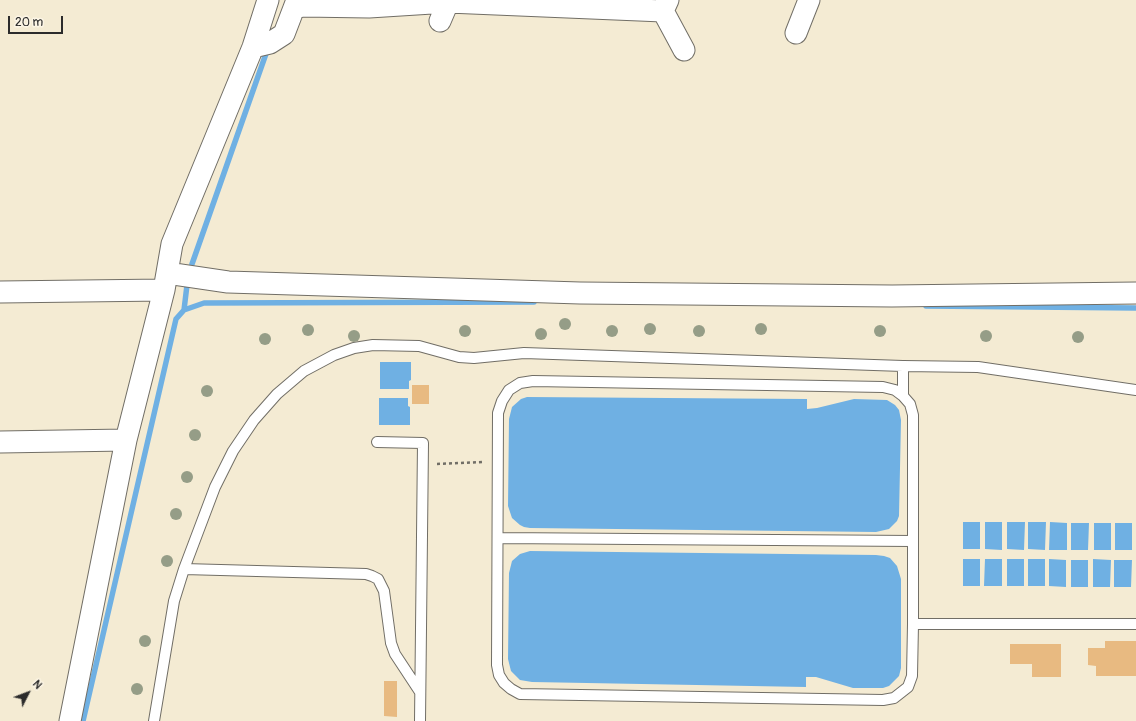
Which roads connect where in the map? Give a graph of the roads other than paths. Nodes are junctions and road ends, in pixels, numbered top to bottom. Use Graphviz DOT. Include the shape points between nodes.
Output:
graph roads {
  1 [pos="268,0"];
  2 [pos="809,0"];
  3 [pos="448,1"];
  4 [pos="296,4"];
  5 [pos="666,6"];
  6 [pos="440,21"];
  7 [pos="796,33"];
  8 [pos="253,47"];
  9 [pos="684,50"];
  10 [pos="165,281"];
  11 [pos="0,292"];
  12 [pos="1136,293"];
  13 [pos="903,366"];
  14 [pos="1136,390"];
  15 [pos="903,396"];
  16 [pos="126,440"];
  17 [pos="0,442"];
  18 [pos="377,442"];
  19 [pos="498,538"];
  20 [pos="913,541"];
  21 [pos="184,569"];
  22 [pos="913,624"];
  23 [pos="1136,624"];
  24 [pos="420,692"];
  25 [pos="70,721"];
  26 [pos="154,721"];
  27 [pos="420,721"];
  1 -- 8 [label="street"];
  2 -- 7 [label="street"];
  3 -- 4 [label="street" via="369,7"];
  3 -- 5 [label="street"];
  3 -- 6 [label="street"];
  4 -- 8 [label="street" via="284,34 270,43"];
  5 -- 9 [label="street"];
  8 -- 10 [label="street" via="172,244"];
  10 -- 11 [label="street"];
  10 -- 12 [label="street" via="580,293 892,296"];
  10 -- 16 [label="street"];
  13 -- 14 [label="lane" via="978,367"];
  13 -- 15 [label="lane"];
  13 -- 21 [label="lane" via="524,352 459,358 419,346 373,345 354,348 304,371 277,394 254,420 233,451 215,487"];
  15 -- 19 [label="lane" via="895,390 883,387 533,381 520,384 509,390 498,413"];
  15 -- 20 [label="lane" via="910,404 912,414"];
  16 -- 17 [label="street"];
  16 -- 25 [label="street"];
  18 -- 24 [label="lane" via="423,443"];
  19 -- 20 [label="lane"];
  19 -- 22 [label="lane" via="497,665 504,683 520,694 875,700 894,698 908,687 912,676"];
  20 -- 22 [label="lane"];
  21 -- 24 [label="lane" via="366,574 378,579 384,591 391,643 395,654"];
  21 -- 26 [label="lane" via="174,601"];
  22 -- 23 [label="lane"];
  24 -- 27 [label="lane"];
}
